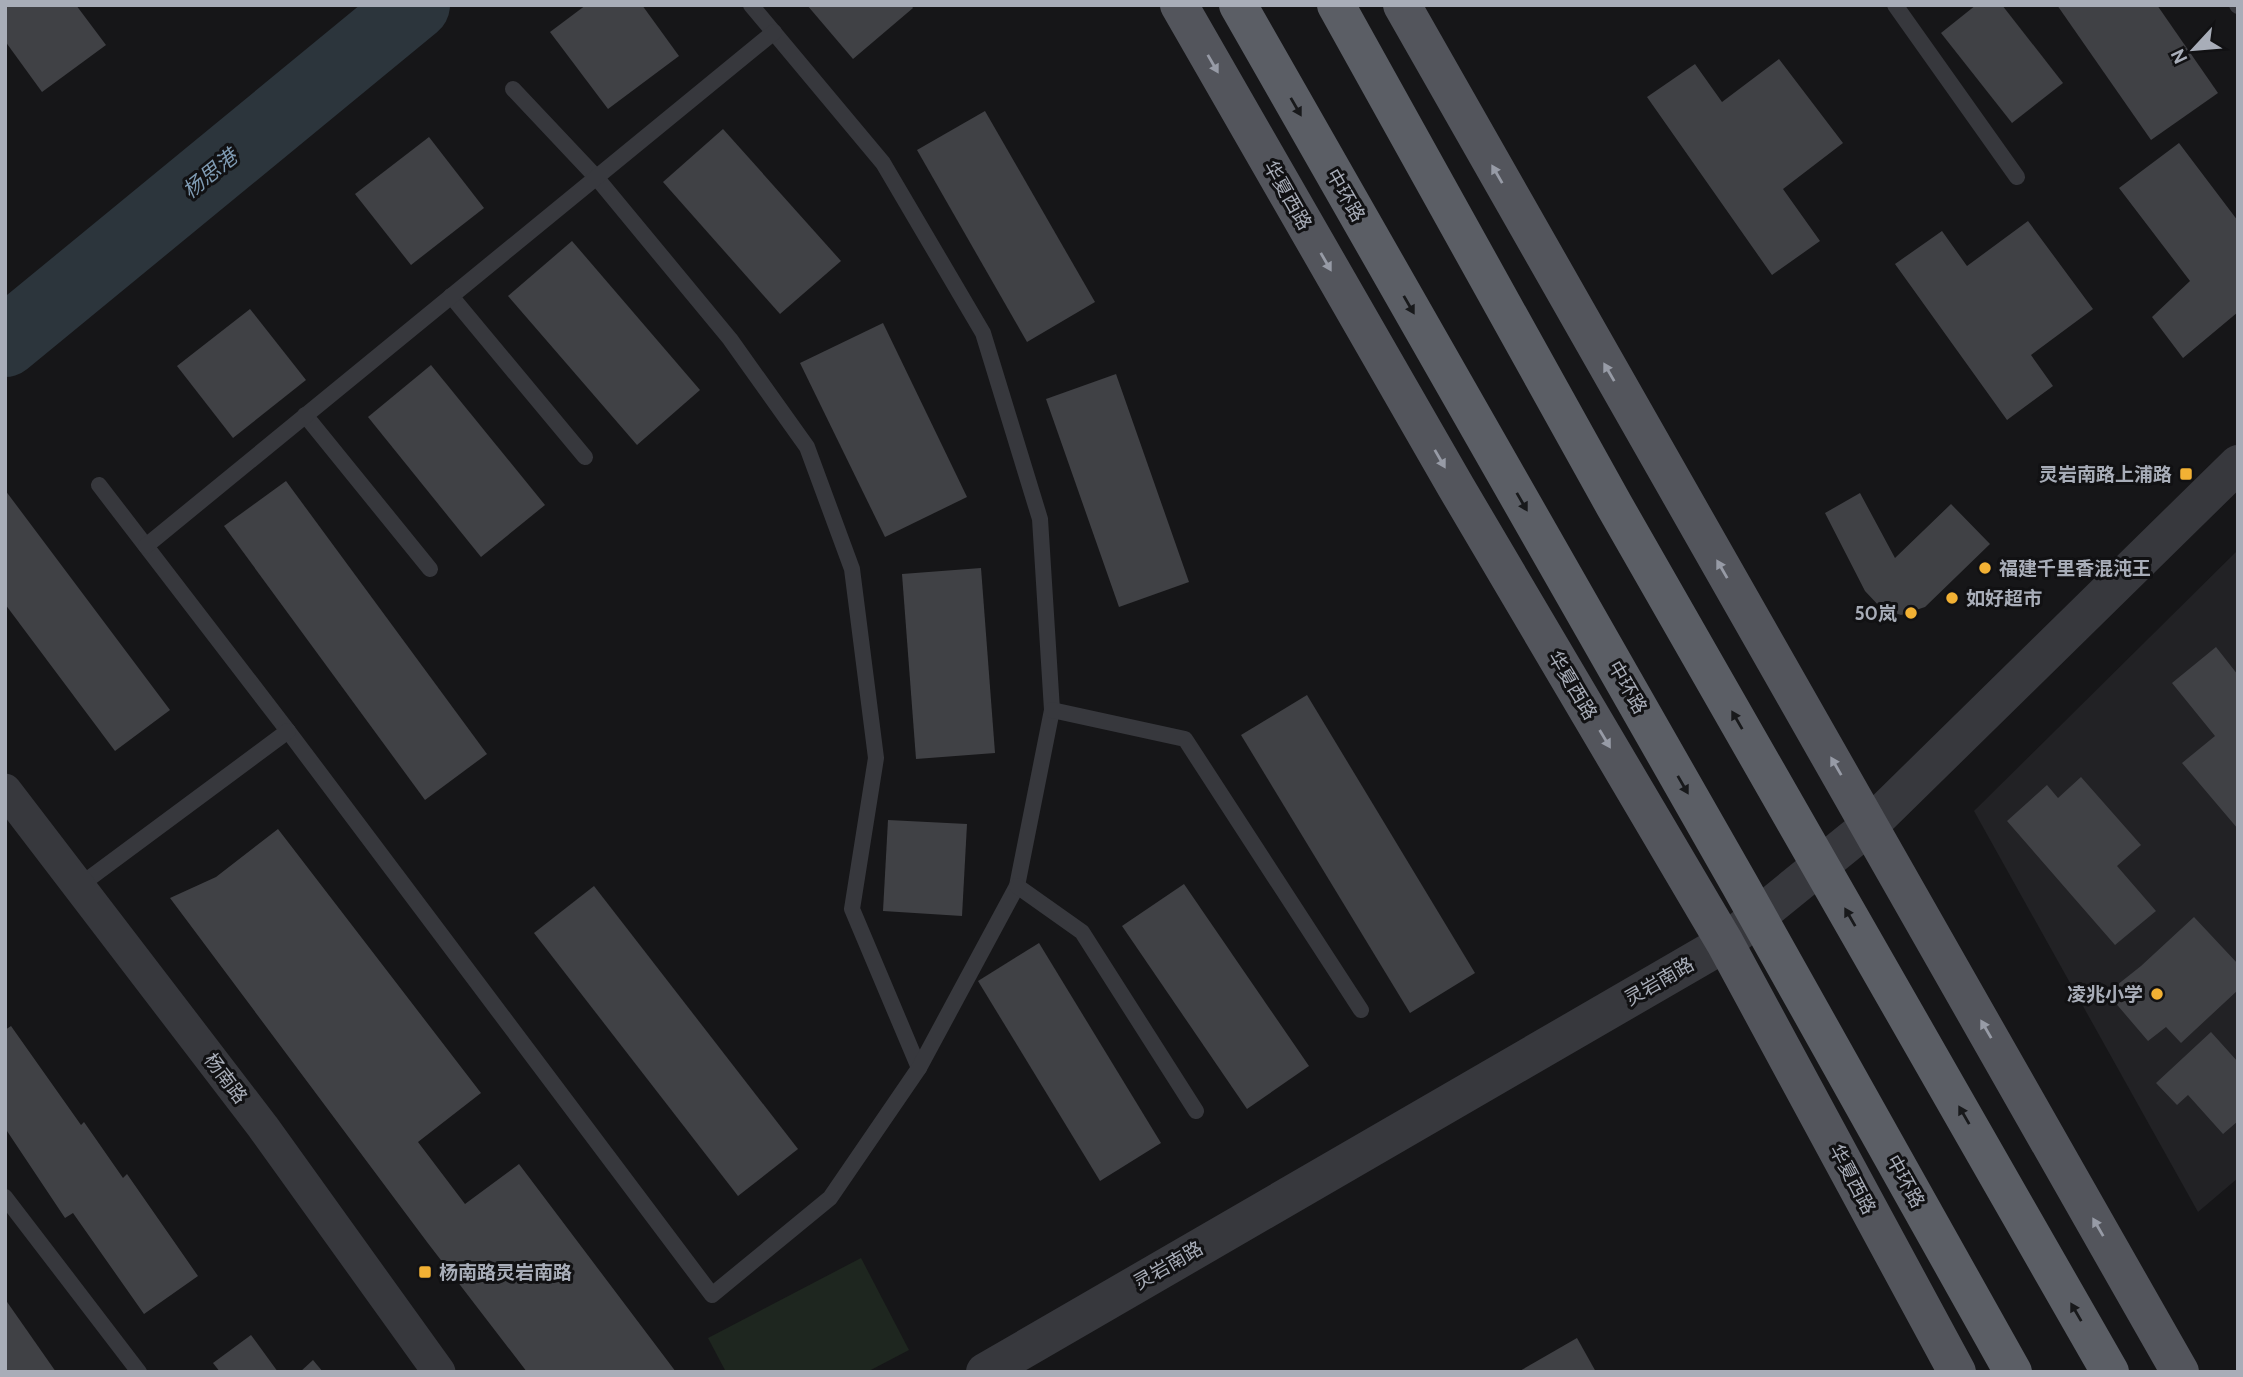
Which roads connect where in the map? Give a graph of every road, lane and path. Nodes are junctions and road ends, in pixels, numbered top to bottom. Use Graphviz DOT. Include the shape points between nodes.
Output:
graph roads {
  1 [pos="751,5"];
  2 [pos="1179,5"];
  3 [pos="1238,5"];
  4 [pos="1336,5"];
  5 [pos="1402,5"];
  6 [pos="1895,5"];
  7 [pos="774,32"];
  8 [pos="513,89"];
  9 [pos="596,177"];
  10 [pos="2017,177"];
  11 [pos="452,296"];
  12 [pos="305,415"];
  13 [pos="585,457"];
  14 [pos="2238,464"];
  15 [pos="99,485"];
  16 [pos="146,546"];
  17 [pos="429,569"];
  18 [pos="1052,710"];
  19 [pos="288,731"];
  20 [pos="5,790"];
  21 [pos="1870,825"];
  22 [pos="79,886"];
  23 [pos="1017,886"];
  24 [pos="1725,943"];
  25 [pos="1361,1010"];
  26 [pos="919,1068"];
  27 [pos="1196,1111"];
  28 [pos="5,1197"];
  29 [pos="139,1372"];
  30 [pos="439,1372"];
  31 [pos="985,1372"];
  32 [pos="1957,1372"];
  33 [pos="2013,1372"];
  34 [pos="2110,1372"];
  35 [pos="2180,1372"];
  1 -- 7 [label="lane"];
  2 -- 24 [label="main road, 华夏西路, one-way"];
  3 -- 33 [label="highway, 中环路, one-way, bridge"];
  34 -- 4 [label="highway, one-way, bridge" via="1621,517"];
  21 -- 5 [label="main road, one-way"];
  6 -- 10 [label="lane"];
  7 -- 9 [label="lane"];
  7 -- 18 [label="lane" via="883,163 983,333 1040,519"];
  8 -- 9 [label="lane"];
  9 -- 11 [label="lane"];
  9 -- 26 [label="lane" via="730,339 807,447 852,569 876,758 852,909"];
  11 -- 12 [label="lane"];
  11 -- 13 [label="lane"];
  12 -- 16 [label="lane"];
  12 -- 17 [label="lane"];
  14 -- 21 [label="street, 灵岩南路"];
  15 -- 16 [label="lane"];
  16 -- 19 [label="lane"];
  18 -- 23 [label="lane"];
  18 -- 25 [label="lane" via="1185,740"];
  19 -- 22 [label="lane"];
  19 -- 26 [label="lane" via="712,1295 830,1198"];
  20 -- 22 [label="street, 杨南路"];
  21 -- 24 [label="street, 灵岩南路"];
  35 -- 21 [label="main road, one-way"];
  22 -- 30 [label="street, 杨南路" via="263,1126"];
  23 -- 26 [label="lane"];
  23 -- 27 [label="lane" via="1082,932"];
  24 -- 31 [label="street, 灵岩南路"];
  24 -- 32 [label="main road, 华夏西路"];
  28 -- 29 [label="lane"];
}
